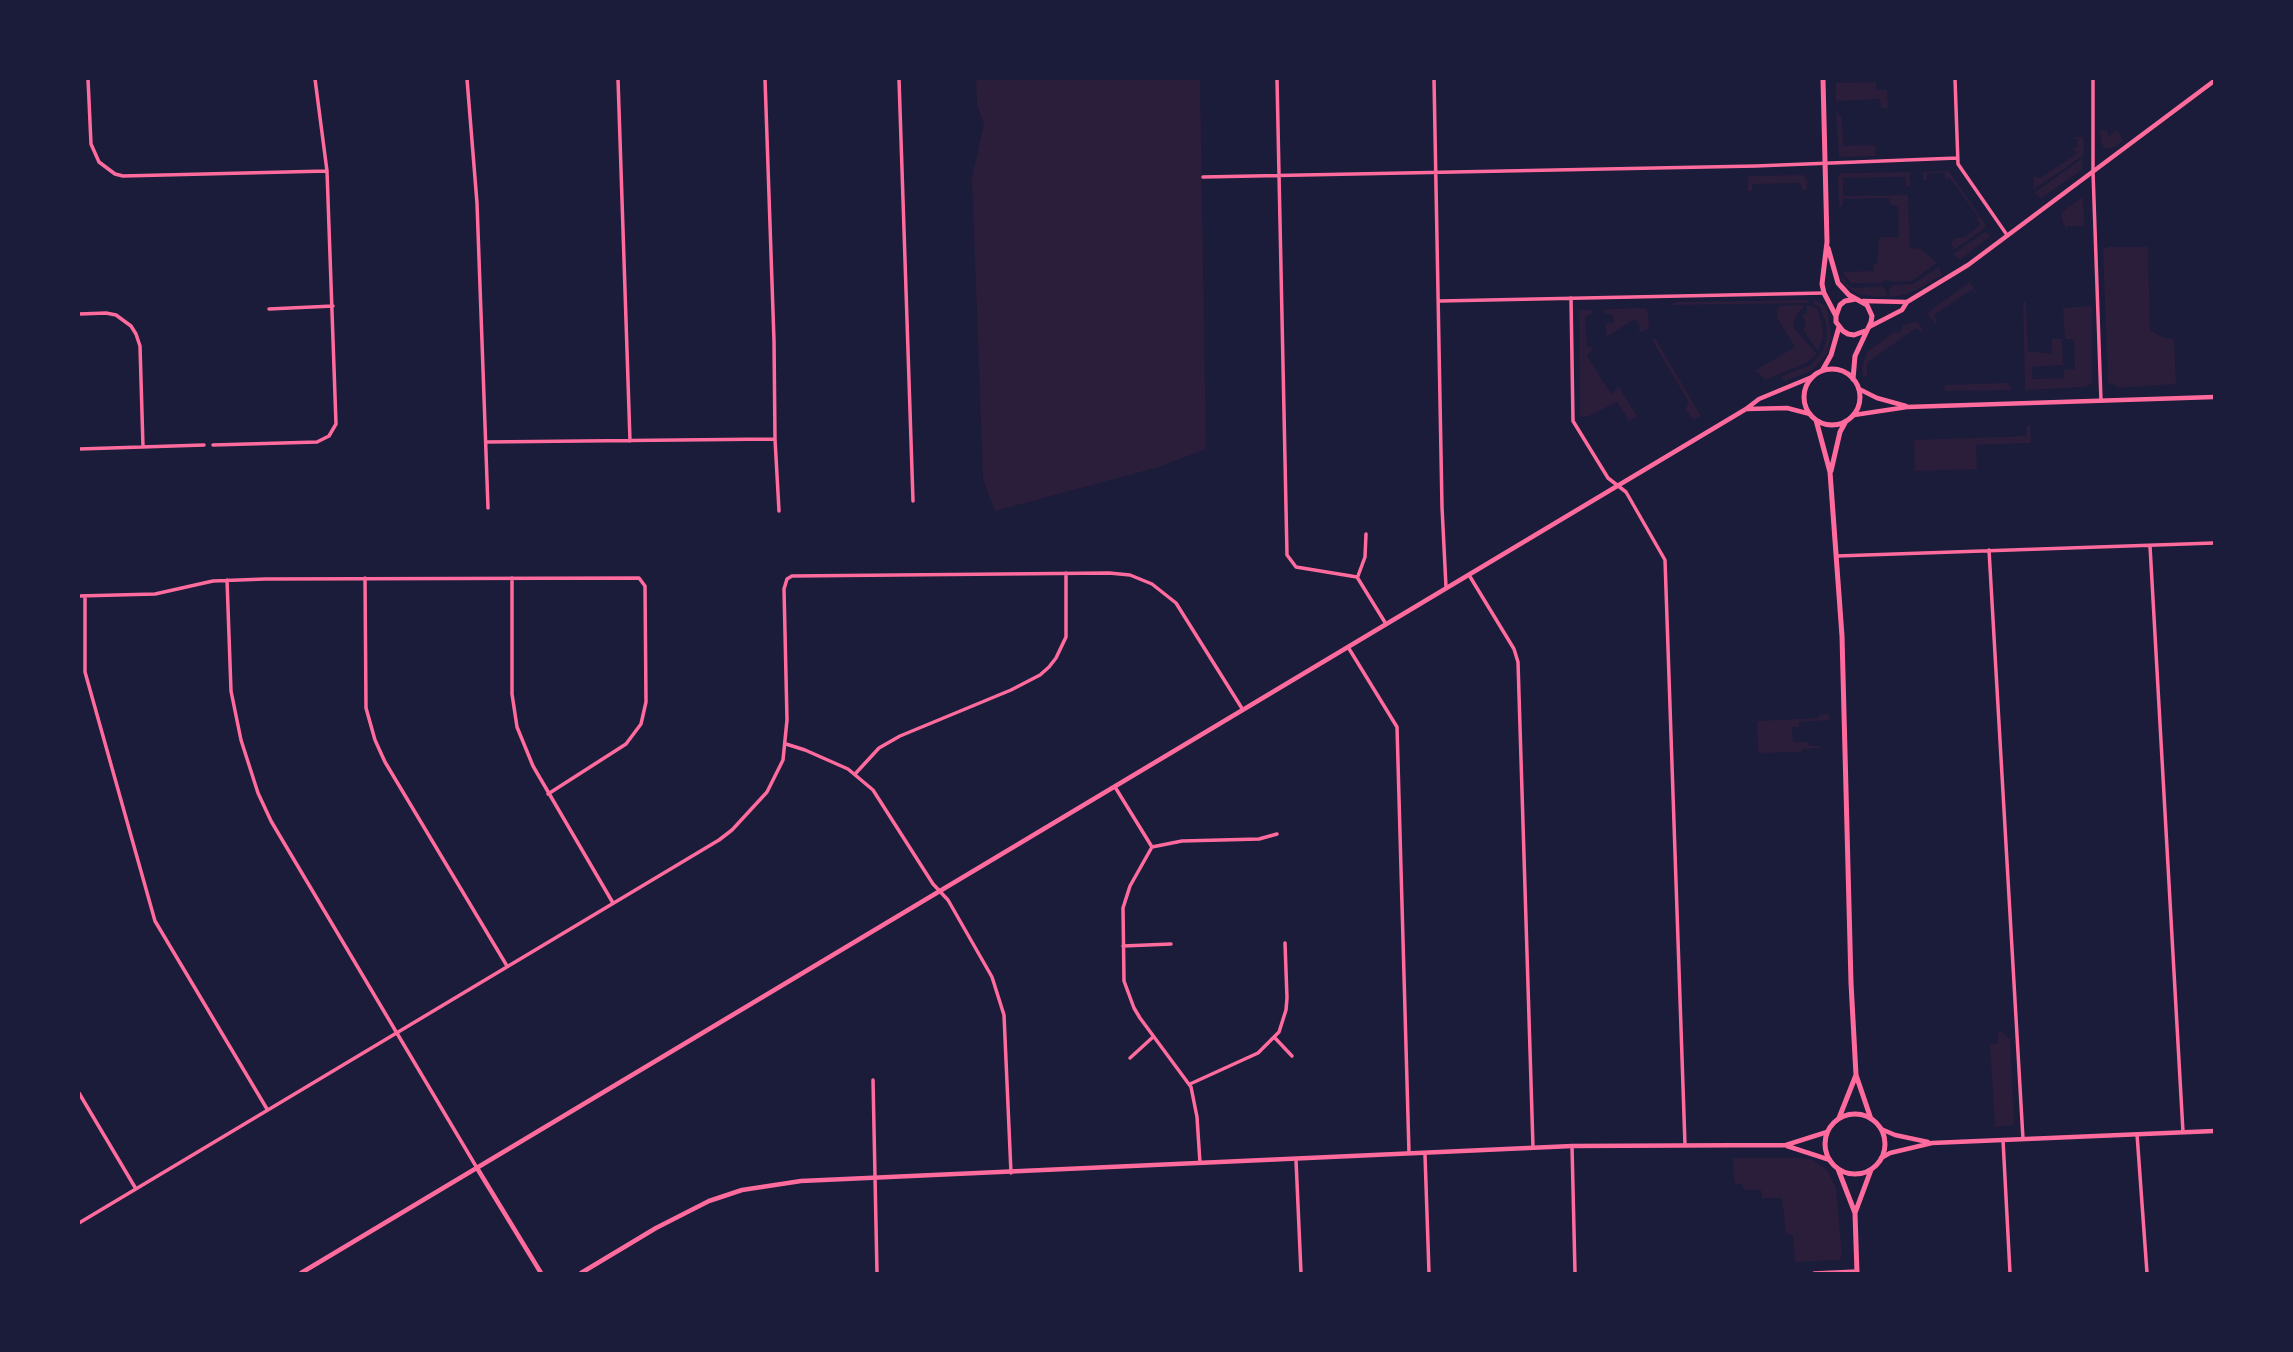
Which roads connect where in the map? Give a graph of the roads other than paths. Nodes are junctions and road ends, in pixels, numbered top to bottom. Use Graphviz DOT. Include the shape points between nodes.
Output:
graph roads {
  1 [pos="88,79"];
  2 [pos="315,79"];
  3 [pos="467,79"];
  4 [pos="618,79"];
  5 [pos="765,79"];
  6 [pos="899,79"];
  7 [pos="1277,79"];
  8 [pos="1434,79"];
  9 [pos="1823,79"];
  10 [pos="1955,79"];
  11 [pos="2093,79"];
  12 [pos="2214,80"];
  13 [pos="1957,159"];
  14 [pos="1826,164"];
  15 [pos="327,172"];
  16 [pos="1436,172"];
  17 [pos="2093,172"];
  18 [pos="1279,175"];
  19 [pos="1203,177"];
  20 [pos="2007,235"];
  21 [pos="1827,242"];
  22 [pos="1824,293"];
  23 [pos="1571,298"];
  24 [pos="1859,300"];
  25 [pos="1440,301"];
  26 [pos="1907,302"];
  27 [pos="333,306"];
  28 [pos="269,309"];
  29 [pos="79,314"];
  30 [pos="1836,316"];
  31 [pos="1839,327"];
  32 [pos="1867,329"];
  33 [pos="1822,371"];
  34 [pos="1812,377"];
  35 [pos="1853,379"];
  36 [pos="1859,389"];
  37 [pos="2214,397"];
  38 [pos="2101,401"];
  39 [pos="1907,407"];
  40 [pos="1746,409"];
  41 [pos="1810,414"];
  42 [pos="1854,415"];
  43 [pos="1816,421"];
  44 [pos="1846,421"];
  45 [pos="775,439"];
  46 [pos="630,441"];
  47 [pos="486,442"];
  48 [pos="204,445"];
  49 [pos="213,445"];
  50 [pos="143,447"];
  51 [pos="79,449"];
  52 [pos="1830,472"];
  53 [pos="1618,486"];
  54 [pos="913,500"];
  55 [pos="488,508"];
  56 [pos="779,511"];
  57 [pos="1366,534"];
  58 [pos="2214,543"];
  59 [pos="2150,546"];
  60 [pos="1989,550"];
  61 [pos="1837,556"];
  62 [pos="1066,573"];
  63 [pos="1469,575"];
  64 [pos="1357,577"];
  65 [pos="365,578"];
  66 [pos="512,578"];
  67 [pos="227,580"];
  68 [pos="1446,588"];
  69 [pos="79,596"];
  70 [pos="85,596"];
  71 [pos="1386,624"];
  72 [pos="1348,647"];
  73 [pos="1243,710"];
  74 [pos="786,744"];
  75 [pos="855,774"];
  76 [pos="1115,787"];
  77 [pos="548,794"];
  78 [pos="1277,834"];
  79 [pos="1152,847"];
  80 [pos="940,891"];
  81 [pos="613,903"];
  82 [pos="1285,943"];
  83 [pos="1171,944"];
  84 [pos="1123,946"];
  85 [pos="507,966"];
  86 [pos="397,1031"];
  87 [pos="1153,1037"];
  88 [pos="1275,1038"];
  89 [pos="1292,1056"];
  90 [pos="1130,1058"];
  91 [pos="1856,1075"];
  92 [pos="873,1080"];
  93 [pos="1190,1084"];
  94 [pos="79,1093"];
  95 [pos="267,1109"];
  96 [pos="1839,1119"];
  97 [pos="1871,1119"];
  98 [pos="1881,1129"];
  99 [pos="2214,1131"];
  100 [pos="1828,1132"];
  101 [pos="2183,1132"];
  102 [pos="2137,1134"];
  103 [pos="2023,1139"];
  104 [pos="2003,1140"];
  105 [pos="1932,1143"];
  106 [pos="1685,1145"];
  107 [pos="1786,1145"];
  108 [pos="1572,1146"];
  109 [pos="1533,1148"];
  110 [pos="1409,1155"];
  111 [pos="1425,1155"];
  112 [pos="1881,1158"];
  113 [pos="1296,1160"];
  114 [pos="1830,1160"];
  115 [pos="1200,1165"];
  116 [pos="477,1168"];
  117 [pos="1872,1168"];
  118 [pos="1838,1169"];
  119 [pos="1011,1173"];
  120 [pos="876,1179"];
  121 [pos="136,1189"];
  122 [pos="1855,1213"];
  123 [pos="79,1223"];
  124 [pos="1857,1272"];
  125 [pos="301,1273"];
  126 [pos="541,1273"];
  127 [pos="581,1273"];
  128 [pos="877,1273"];
  129 [pos="1301,1273"];
  130 [pos="1429,1273"];
  131 [pos="1576,1273"];
  132 [pos="1814,1273"];
  133 [pos="2010,1273"];
  134 [pos="2147,1273"];
  1 -- 15 [label="street" via="91,144 99,162 115,174"];
  2 -- 15 [label="street"];
  3 -- 47 [label="street" via="477,203"];
  4 -- 46 [label="street"];
  5 -- 45 [label="street"];
  6 -- 54 [label="street"];
  7 -- 18 [label="street"];
  8 -- 16 [label="street"];
  9 -- 14 [label="main road"];
  10 -- 13 [label="street"];
  11 -- 17 [label="street"];
  12 -- 17 [label="street"];
  13 -- 14 [label="street"];
  13 -- 20 [label="street"];
  14 -- 16 [label="street"];
  14 -- 21 [label="main road"];
  15 -- 27 [label="street"];
  16 -- 18 [label="street"];
  16 -- 25 [label="street"];
  17 -- 20 [label="street"];
  17 -- 38 [label="street"];
  18 -- 19 [label="street"];
  18 -- 64 [label="street" via="1287,555 1296,567"];
  20 -- 26 [label="street"];
  21 -- 22 [label="main road"];
  21 -- 24 [label="main road" via="1835,277"];
  22 -- 23 [label="street"];
  22 -- 30 [label="main road"];
  23 -- 25 [label="street"];
  23 -- 53 [label="street" via="1572,417 1608,478"];
  24 -- 26 [label="street"];
  24 -- 30 [label="main road" via="1840,305"];
  24 -- 32 [label="main road" via="1870,310"];
  25 -- 68 [label="street"];
  26 -- 32 [label="street" via="1902,310"];
  27 -- 28 [label="street"];
  27 -- 49 [label="street" via="337,418 329,436 317,442"];
  29 -- 50 [label="street" via="116,315 136,334"];
  30 -- 31 [label="main road"];
  31 -- 32 [label="main road" via="1854,335"];
  31 -- 33 [label="main road" via="1832,355"];
  32 -- 35 [label="main road" via="1855,356"];
  33 -- 34 [label="main road"];
  33 -- 35 [label="main road" via="1833,369"];
  34 -- 40 [label="street" via="1768,394"];
  34 -- 41 [label="main road" via="1804,399"];
  35 -- 36 [label="main road"];
  36 -- 39 [label="street"];
  36 -- 42 [label="main road" via="1860,403"];
  37 -- 38 [label="street"];
  38 -- 39 [label="street"];
  39 -- 42 [label="street"];
  40 -- 41 [label="street" via="1787,408"];
  40 -- 53 [label="street"];
  41 -- 43 [label="main road"];
  42 -- 44 [label="main road"];
  43 -- 44 [label="main road" via="1831,425"];
  43 -- 52 [label="main road"];
  44 -- 52 [label="main road"];
  45 -- 46 [label="street"];
  45 -- 56 [label="street"];
  46 -- 47 [label="street"];
  47 -- 55 [label="street"];
  48 -- 50 [label="street"];
  50 -- 51 [label="street"];
  52 -- 61 [label="main road"];
  53 -- 63 [label="street"];
  53 -- 106 [label="street" via="1665,561"];
  57 -- 64 [label="street" via="1365,557"];
  58 -- 59 [label="street"];
  59 -- 60 [label="street"];
  59 -- 101 [label="street"];
  60 -- 61 [label="street"];
  60 -- 103 [label="street"];
  61 -- 91 [label="main road"];
  62 -- 73 [label="street" via="1117,573 1159,588 1176,603"];
  62 -- 74 [label="street" via="792,576 784,584"];
  62 -- 75 [label="street" via="1066,637 1049,667 1011,690 900,736 879,748"];
  63 -- 68 [label="street"];
  63 -- 109 [label="street" via="1518,662"];
  64 -- 71 [label="street"];
  65 -- 66 [label="street"];
  65 -- 67 [label="street"];
  65 -- 85 [label="street" via="366,696 375,740"];
  66 -- 77 [label="street" via="514,713 523,747"];
  66 -- 77 [label="street" via="633,578 645,586 646,702 641,724 626,744"];
  67 -- 70 [label="street" via="155,594"];
  67 -- 86 [label="street" via="231,691 258,793"];
  68 -- 71 [label="street"];
  69 -- 70 [label="street"];
  70 -- 95 [label="street" via="85,672 155,921"];
  71 -- 72 [label="street"];
  72 -- 73 [label="street"];
  72 -- 110 [label="street" via="1397,727"];
  73 -- 76 [label="street"];
  74 -- 75 [label="street" via="827,758"];
  74 -- 81 [label="street" via="776,776 744,819 719,840"];
  75 -- 80 [label="street" via="880,799"];
  76 -- 79 [label="street"];
  76 -- 80 [label="street"];
  77 -- 81 [label="street"];
  78 -- 79 [label="street"];
  79 -- 84 [label="street" via="1126,897"];
  80 -- 116 [label="street"];
  80 -- 119 [label="street" via="992,977 1002,1007"];
  81 -- 85 [label="street"];
  82 -- 88 [label="street" via="1286,1010"];
  83 -- 84 [label="street"];
  84 -- 87 [label="street" via="1126,990"];
  85 -- 86 [label="street"];
  86 -- 95 [label="street"];
  86 -- 116 [label="street"];
  87 -- 90 [label="street"];
  87 -- 93 [label="street"];
  88 -- 89 [label="street"];
  88 -- 93 [label="street" via="1253,1056"];
  91 -- 96 [label="main road"];
  91 -- 97 [label="main road"];
  92 -- 120 [label="street"];
  93 -- 115 [label="street"];
  94 -- 121 [label="street"];
  95 -- 121 [label="street"];
  96 -- 97 [label="main road" via="1852,1114"];
  96 -- 100 [label="main road"];
  97 -- 98 [label="main road"];
  98 -- 105 [label="street"];
  98 -- 112 [label="main road" via="1885,1143"];
  99 -- 101 [label="street"];
  100 -- 107 [label="street"];
  100 -- 114 [label="main road" via="1825,1144"];
  101 -- 102 [label="street"];
  102 -- 103 [label="street"];
  102 -- 134 [label="street"];
  103 -- 104 [label="street"];
  104 -- 105 [label="street"];
  104 -- 133 [label="street"];
  105 -- 112 [label="street"];
  106 -- 107 [label="street"];
  106 -- 108 [label="street"];
  107 -- 114 [label="street"];
  108 -- 109 [label="street"];
  108 -- 131 [label="street"];
  109 -- 111 [label="street"];
  110 -- 111 [label="street"];
  110 -- 113 [label="street"];
  111 -- 130 [label="street"];
  112 -- 117 [label="main road"];
  113 -- 115 [label="street"];
  113 -- 129 [label="street"];
  114 -- 118 [label="main road"];
  115 -- 119 [label="street"];
  116 -- 125 [label="street"];
  116 -- 126 [label="street"];
  117 -- 118 [label="main road" via="1852,1174"];
  117 -- 122 [label="main road"];
  118 -- 122 [label="main road"];
  119 -- 120 [label="street"];
  120 -- 127 [label="street" via="788,1183 719,1197"];
  120 -- 128 [label="street"];
  121 -- 123 [label="street"];
  122 -- 124 [label="main road"];
  124 -- 132 [label="street"];
}
